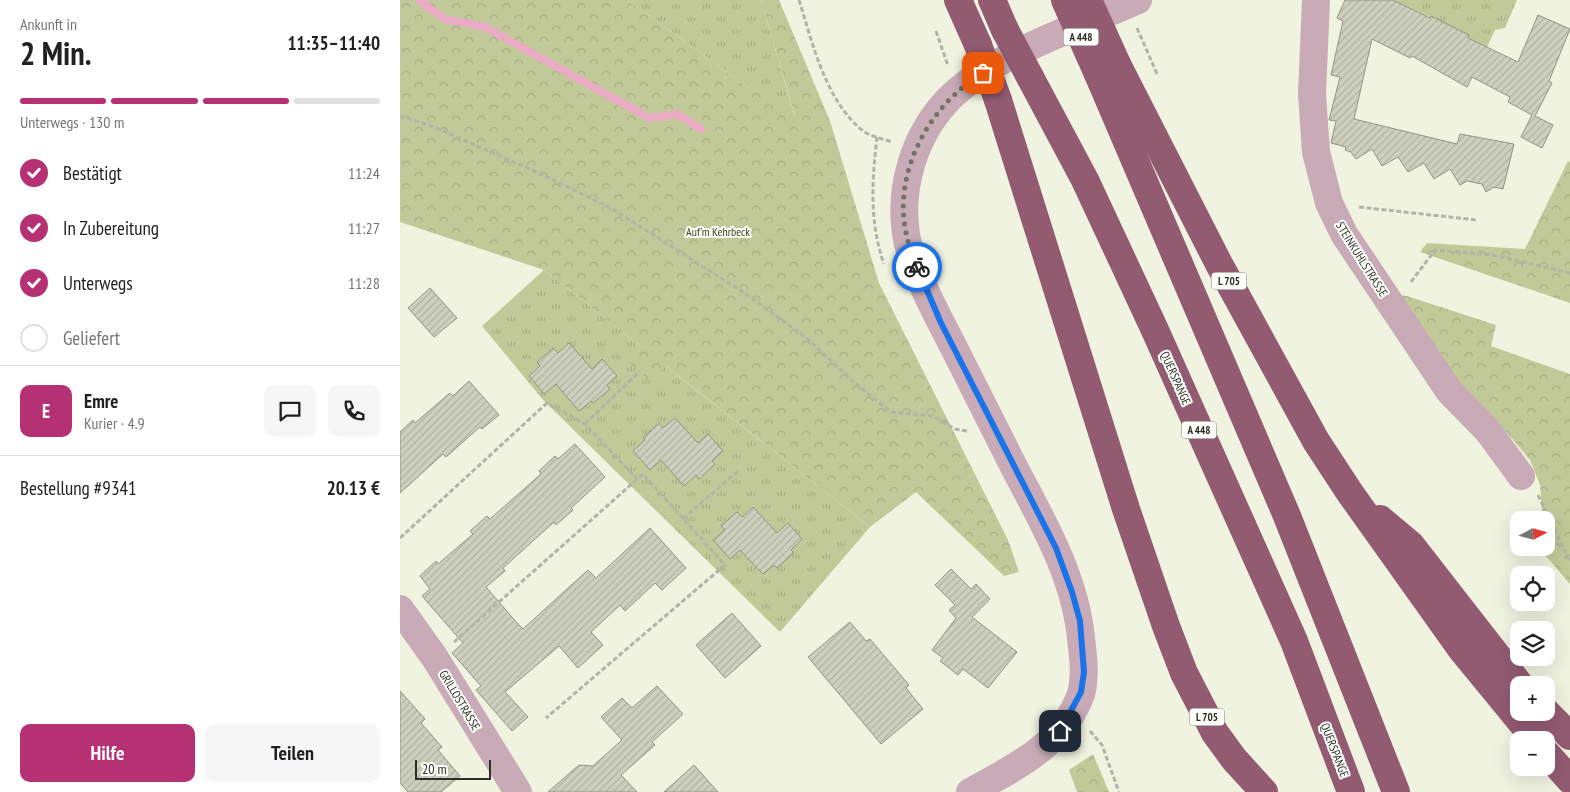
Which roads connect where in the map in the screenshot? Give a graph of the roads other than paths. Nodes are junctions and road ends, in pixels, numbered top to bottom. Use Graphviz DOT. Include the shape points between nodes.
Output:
graph roads {
  1 [pos="958,0"];
  2 [pos="992,0"];
  3 [pos="1064,0"];
  4 [pos="1088,0"];
  5 [pos="1138,0"];
  6 [pos="1316,0"];
  7 [pos="1108,69"];
  8 [pos="1521,476"];
  9 [pos="1350,494"];
  10 [pos="400,609"];
  11 [pos="1513,676"];
  12 [pos="1555,721"];
  13 [pos="1529,731"];
  14 [pos="1570,736"];
  15 [pos="1555,763"];
  16 [pos="1570,780"];
  17 [pos="1393,784"];
  18 [pos="518,792"];
  19 [pos="970,792"];
  20 [pos="1264,792"];
  21 [pos="1351,792"];
  1 -- 20 [label="highway, L 705, bridge" via="998,100 1169,636 1215,733"];
  2 -- 21 [label="highway, QUERSPANGE / A 448, bridge" via="1085,180 1154,328 1294,641"];
  3 -- 7 [label="highway, A 448, bridge"];
  4 -- 7 [label="highway, L 705, bridge"];
  5 -- 19 [label="street" via="1046,40 970,81 946,102 931,121 909,171 904,196 906,237 922,282 1056,548 1080,621 1084,672 1081,692 1060,731 1043,749"];
  6 -- 8 [label="street, STEINKUHLSTRASSE" via="1312,94 1316,152 1329,204 1344,234 1449,391 1488,431"];
  7 -- 9 [label="highway, L 705" via="1316,441"];
  7 -- 17 [label="highway, A 448"];
  9 -- 11 [label="highway" via="1411,545"];
  9 -- 13 [label="highway, L 705" via="1462,650"];
  10 -- 18 [label="street, GRILLOSTRASSE" via="435,658"];
  12 -- 14 [label="highway"];
  15 -- 16 [label="highway"];
}
